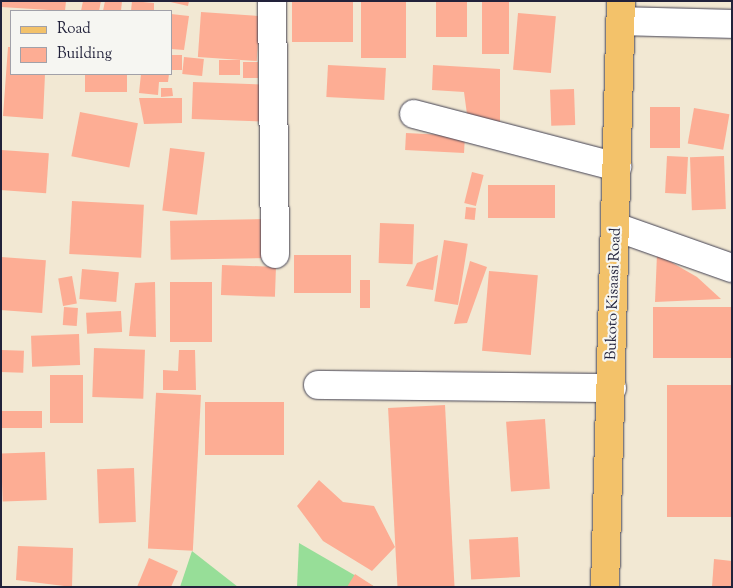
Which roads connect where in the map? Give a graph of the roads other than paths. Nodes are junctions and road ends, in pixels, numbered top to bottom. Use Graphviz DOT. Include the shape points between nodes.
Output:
graph roads {
  1 [pos="272,1"];
  2 [pos="621,11"];
  3 [pos="732,24"];
  4 [pos="414,114"];
  5 [pos="617,167"];
  6 [pos="616,226"];
  7 [pos="275,254"];
  8 [pos="732,268"];
  9 [pos="318,385"];
  10 [pos="612,388"];
  11 [pos="605,587"];
  1 -- 7 [label="street"];
  2 -- 3 [label="street"];
  2 -- 5 [label="main road, Bukoto Kisaasi Road"];
  4 -- 5 [label="street"];
  5 -- 6 [label="main road, Bukoto Kisaasi Road"];
  6 -- 8 [label="street"];
  6 -- 10 [label="main road, Bukoto Kisaasi Road"];
  9 -- 10 [label="street"];
  10 -- 11 [label="main road, Bukoto Kisaasi Road"];
}
